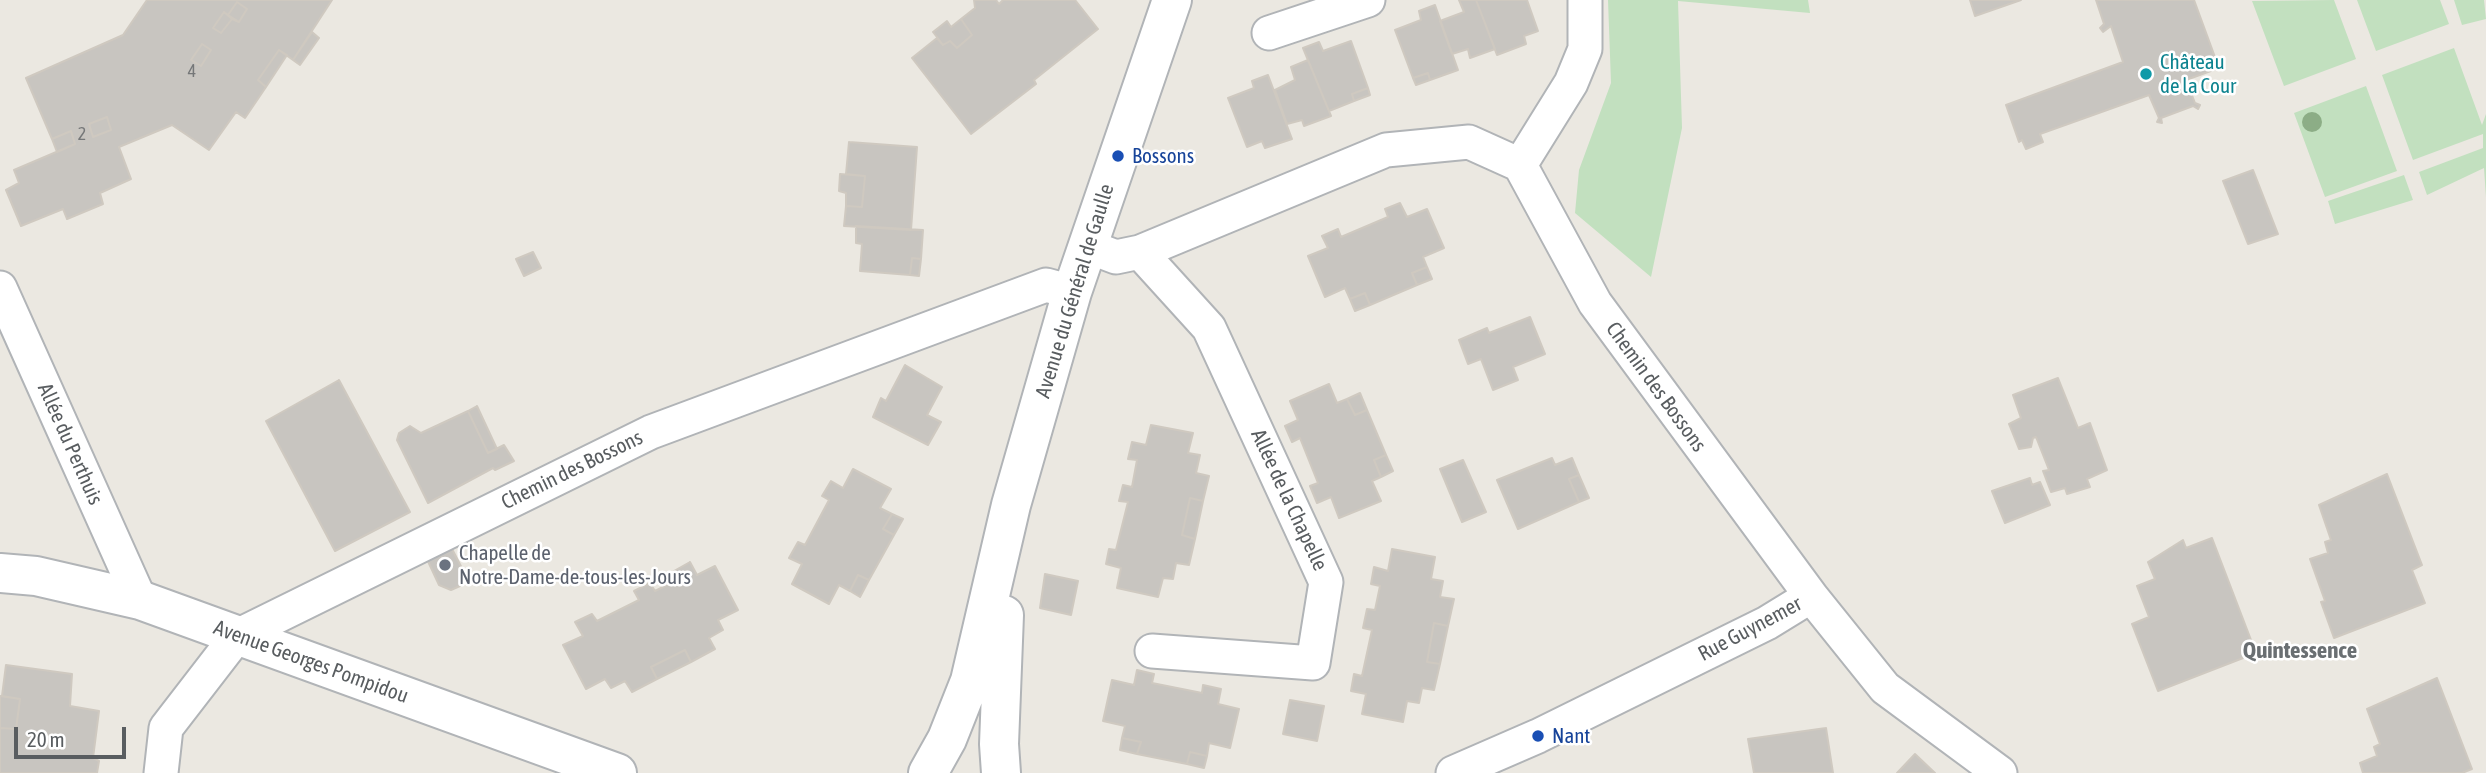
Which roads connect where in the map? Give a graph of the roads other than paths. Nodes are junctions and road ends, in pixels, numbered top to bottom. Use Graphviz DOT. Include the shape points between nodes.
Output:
graph roads {
  1 [pos="1172,0"];
  2 [pos="1368,0"];
  3 [pos="1585,0"];
  4 [pos="1269,33"];
  5 [pos="1520,165"];
  6 [pos="1087,246"];
  7 [pos="1140,253"];
  8 [pos="0,288"];
  9 [pos="1072,292"];
  10 [pos="1011,505"];
  11 [pos="0,573"];
  12 [pos="1811,596"];
  13 [pos="140,600"];
  14 [pos="237,636"];
  15 [pos="1152,651"];
  16 [pos="160,773"];
  17 [pos="617,773"];
  18 [pos="928,773"];
  19 [pos="1001,773"];
  20 [pos="1453,773"];
  21 [pos="2000,773"];
  1 -- 6 [label="street, Avenue du Général de Gaulle"];
  2 -- 4 [label="street"];
  3 -- 5 [label="street" via="1585,49 1571,83"];
  5 -- 7 [label="street" via="1469,142 1387,150"];
  5 -- 12 [label="street, Chemin des Bossons" via="1595,303"];
  6 -- 7 [label="street" via="1116,257"];
  6 -- 9 [label="street, Avenue du Général de Gaulle"];
  7 -- 15 [label="street, Allée de la Chapelle" via="1209,328 1326,582 1313,663"];
  8 -- 13 [label="street, Allée du Perthuis"];
  9 -- 10 [label="street, Avenue du Général de Gaulle"];
  9 -- 14 [label="street, Chemin des Bossons" via="1046,285 650,432"];
  10 -- 18 [label="street, Avenue du Général de Gaulle" via="970,681"];
  10 -- 19 [label="street, Avenue du Général de Gaulle" via="1000,686"];
  11 -- 13 [label="street, Avenue Georges Pompidou" via="36,576"];
  12 -- 20 [label="street, Rue Guynemer" via="1767,624"];
  12 -- 21 [label="street, Rue Guynemer" via="1885,688"];
  13 -- 14 [label="street, Avenue Georges Pompidou"];
  14 -- 16 [label="street, Chemin des Bossons" via="166,728"];
  14 -- 17 [label="street, Avenue Georges Pompidou"];
}
